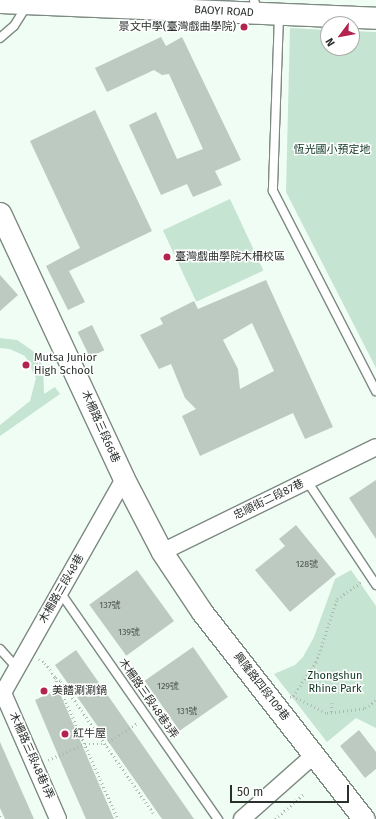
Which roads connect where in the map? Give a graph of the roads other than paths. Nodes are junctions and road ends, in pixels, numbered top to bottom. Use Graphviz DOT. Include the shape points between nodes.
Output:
graph roads {
  1 [pos="0,2"];
  2 [pos="28,2"];
  3 [pos="256,7"];
  4 [pos="279,14"];
  5 [pos="376,18"];
  6 [pos="0,38"];
  7 [pos="0,213"];
  8 [pos="376,391"];
  9 [pos="376,447"];
  10 [pos="124,479"];
  11 [pos="307,481"];
  12 [pos="162,552"];
  13 [pos="376,585"];
  14 [pos="60,592"];
  15 [pos="0,649"];
  16 [pos="17,668"];
  17 [pos="1,696"];
  18 [pos="314,755"];
  19 [pos="58,819"];
  20 [pos="218,819"];
  21 [pos="242,819"];
  22 [pos="364,819"];
  1 -- 2 [label="street, BAOYI ROAD"];
  2 -- 3 [label="street, BAOYI ROAD"];
  2 -- 6 [label="lane" via="14,26"];
  3 -- 4 [label="street, BAOYI ROAD"];
  4 -- 5 [label="street, BAOYI ROAD"];
  4 -- 8 [label="lane" via="273,191"];
  7 -- 10 [label="street, 木柵路三段66巷"];
  9 -- 11 [label="street, 忠順街二段87巷"];
  10 -- 12 [label="street, 木柵路三段66巷"];
  10 -- 14 [label="street, 木柵路三段48巷"];
  11 -- 12 [label="street, 忠順街二段87巷"];
  11 -- 13 [label="lane"];
  12 -- 18 [label="street, 興隆路四段109巷" via="202,612"];
  14 -- 16 [label="street, 木柵路三段48巷"];
  14 -- 20 [label="lane, 木柵路三段48巷3弄"];
  15 -- 16 [label="lane"];
  16 -- 17 [label="street, 木柵路三段48巷"];
  17 -- 19 [label="street, 木柵路三段48巷1弄"];
  18 -- 21 [label="street"];
  18 -- 22 [label="street, 興隆路四段109巷"];
}
